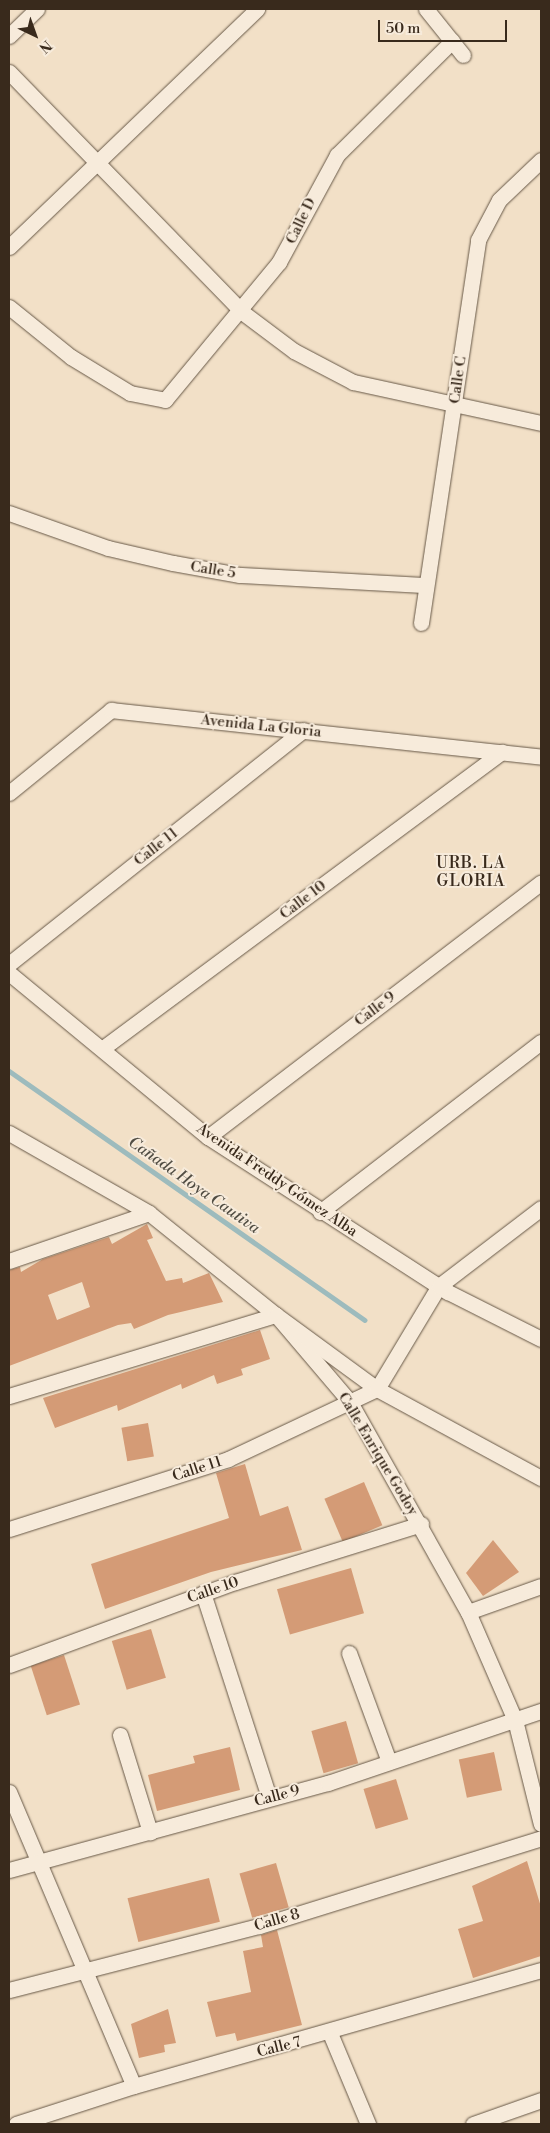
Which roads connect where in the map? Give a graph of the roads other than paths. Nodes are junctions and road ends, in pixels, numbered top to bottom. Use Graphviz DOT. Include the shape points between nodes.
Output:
graph roads {
  1 [pos="37,9"];
  2 [pos="257,9"];
  3 [pos="426,9"];
  4 [pos="9,36"];
  5 [pos="452,42"];
  6 [pos="463,55"];
  7 [pos="9,72"];
  8 [pos="541,160"];
  9 [pos="95,161"];
  10 [pos="9,247"];
  11 [pos="9,307"];
  12 [pos="242,312"];
  13 [pos="454,406"];
  14 [pos="541,423"];
  15 [pos="9,513"];
  16 [pos="425,586"];
  17 [pos="421,623"];
  18 [pos="303,730"];
  19 [pos="502,752"];
  20 [pos="541,757"];
  21 [pos="9,793"];
  22 [pos="541,882"];
  23 [pos="9,964"];
  24 [pos="9,973"];
  25 [pos="541,1042"];
  26 [pos="103,1048"];
  27 [pos="9,1133"];
  28 [pos="208,1137"];
  29 [pos="541,1208"];
  30 [pos="320,1212"];
  31 [pos="149,1213"];
  32 [pos="9,1261"];
  33 [pos="439,1286"];
  34 [pos="276,1315"];
  35 [pos="541,1339"];
  36 [pos="377,1389"];
  37 [pos="9,1396"];
  38 [pos="350,1402"];
  39 [pos="541,1478"];
  40 [pos="421,1524"];
  41 [pos="9,1529"];
  42 [pos="541,1586"];
  43 [pos="203,1593"];
  44 [pos="468,1612"];
  45 [pos="349,1653"];
  46 [pos="9,1665"];
  47 [pos="541,1711"];
  48 [pos="515,1720"];
  49 [pos="120,1735"];
  50 [pos="389,1762"];
  51 [pos="9,1792"];
  52 [pos="270,1797"];
  53 [pos="541,1824"];
  54 [pos="150,1832"];
  55 [pos="541,1838"];
  56 [pos="40,1863"];
  57 [pos="9,1870"];
  58 [pos="541,1970"];
  59 [pos="86,1972"];
  60 [pos="9,1990"];
  61 [pos="330,2033"];
  62 [pos="134,2086"];
  63 [pos="541,2100"];
  64 [pos="16,2124"];
  65 [pos="368,2124"];
  66 [pos="473,2124"];
  1 -- 4 [label="street"];
  2 -- 9 [label="street"];
  3 -- 5 [label="street"];
  5 -- 6 [label="street"];
  5 -- 12 [label="street, Calle D" via="337,156 295,235"];
  7 -- 9 [label="street"];
  8 -- 13 [label="street, Calle C" via="498,200 478,240"];
  9 -- 10 [label="street"];
  9 -- 12 [label="street"];
  11 -- 12 [label="street, Calle D" via="71,357 130,393 154,401 165,400 176,390"];
  12 -- 13 [label="street" via="294,351 353,382"];
  13 -- 14 [label="street"];
  13 -- 16 [label="street, Calle C"];
  15 -- 16 [label="street, Calle 5" via="108,548 240,575"];
  16 -- 17 [label="street, Calle C"];
  18 -- 19 [label="street, Avenida La Gloria"];
  18 -- 21 [label="street, Avenida La Gloria" via="111,710"];
  18 -- 23 [label="street, Calle 11"];
  19 -- 20 [label="street, Avenida La Gloria"];
  19 -- 26 [label="street, Calle 10"];
  22 -- 28 [label="street, Calle 9"];
  24 -- 26 [label="street, Avenida Freddy Gómez Alba"];
  25 -- 30 [label="street"];
  26 -- 28 [label="street, Avenida Freddy Gómez Alba"];
  27 -- 31 [label="street, Calle Enrique Godoy"];
  28 -- 30 [label="street, Avenida Freddy Gómez Alba"];
  29 -- 33 [label="street"];
  30 -- 33 [label="street, Avenida Freddy Gómez Alba"];
  31 -- 32 [label="street"];
  31 -- 34 [label="street, Calle Enrique Godoy"];
  33 -- 35 [label="street, Avenida Freddy Gómez Alba"];
  33 -- 36 [label="street"];
  34 -- 36 [label="street"];
  34 -- 37 [label="street"];
  34 -- 38 [label="street, Calle Enrique Godoy"];
  36 -- 38 [label="street, Calle 11"];
  36 -- 39 [label="street"];
  38 -- 40 [label="street, Calle Enrique Godoy"];
  38 -- 41 [label="street, Calle 11" via="228,1459"];
  40 -- 43 [label="street, Calle 10"];
  40 -- 44 [label="street, Calle Enrique Godoy"];
  42 -- 44 [label="street"];
  43 -- 46 [label="street, Calle 10"];
  43 -- 52 [label="street"];
  44 -- 48 [label="street, Calle Enrique Godoy"];
  45 -- 50 [label="street"];
  47 -- 48 [label="street, Calle 9"];
  48 -- 50 [label="street, Calle 9"];
  48 -- 53 [label="street, Calle Enrique Godoy"];
  49 -- 54 [label="street"];
  50 -- 52 [label="street, Calle 9"];
  51 -- 56 [label="street"];
  52 -- 54 [label="street, Calle 9"];
  54 -- 56 [label="street, Calle 9"];
  55 -- 59 [label="street, Calle 8" via="420,1879"];
  56 -- 57 [label="street, Calle 9"];
  56 -- 59 [label="street"];
  58 -- 61 [label="street, Calle 7"];
  59 -- 60 [label="street, Calle 8"];
  59 -- 62 [label="street"];
  61 -- 62 [label="street, Calle 7"];
  61 -- 65 [label="street"];
  62 -- 64 [label="street, Calle 7"];
  63 -- 66 [label="street"];
}
